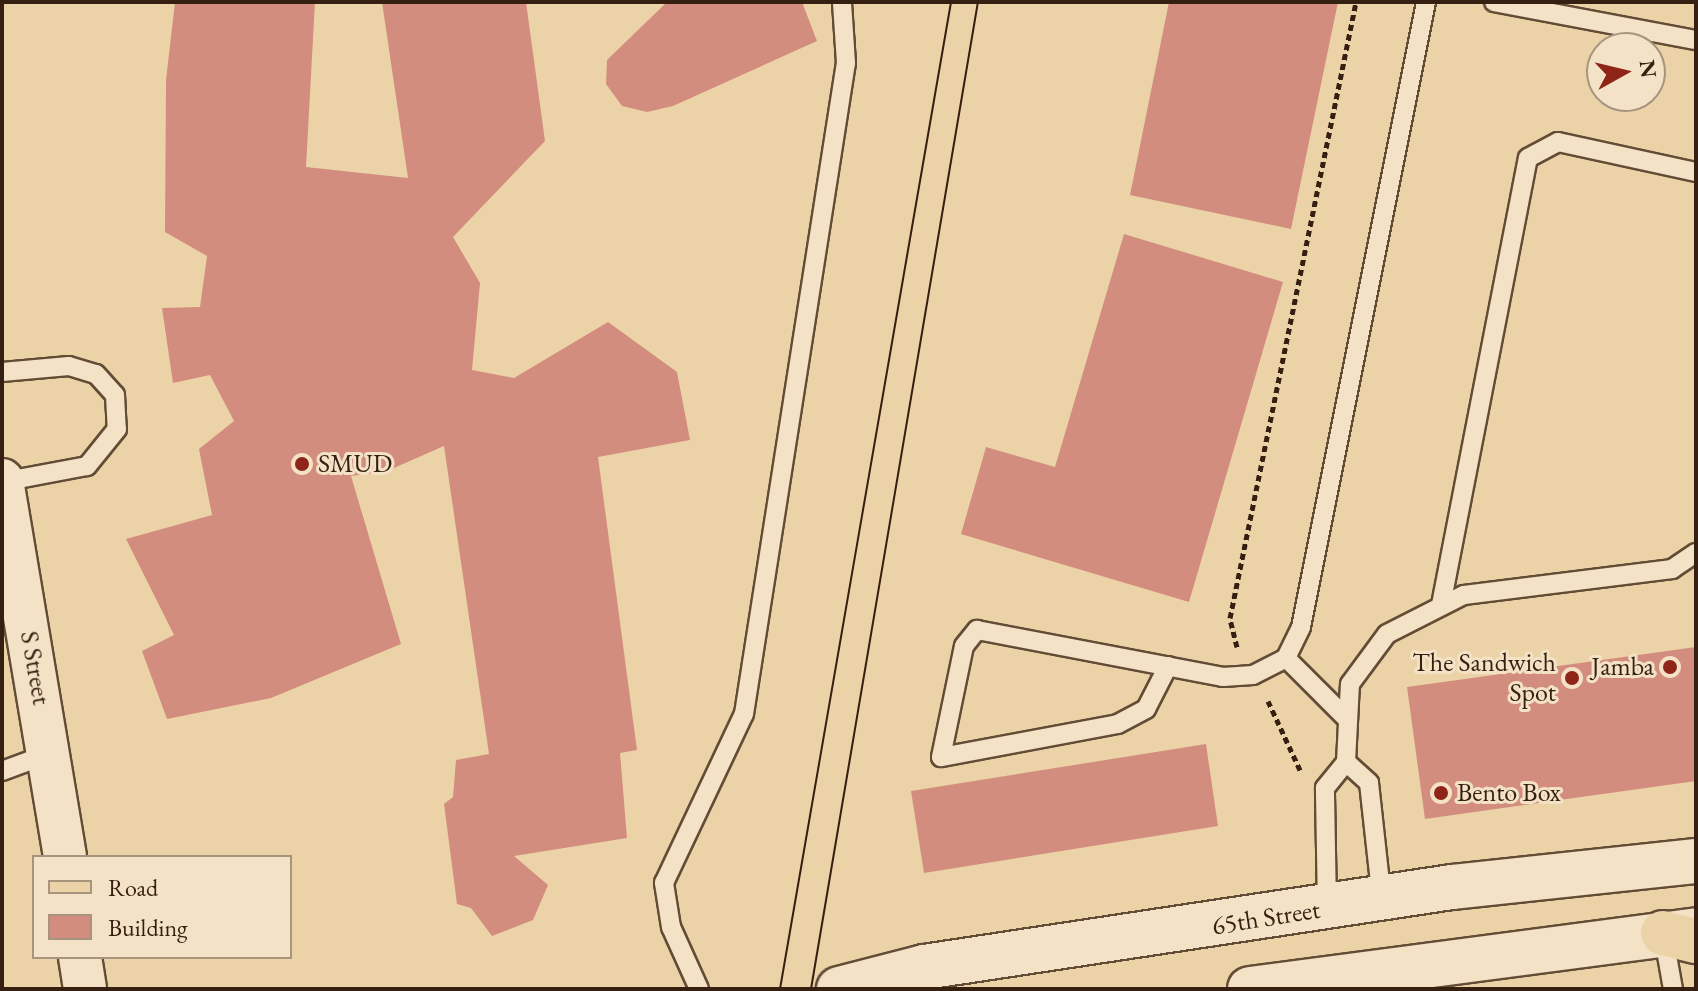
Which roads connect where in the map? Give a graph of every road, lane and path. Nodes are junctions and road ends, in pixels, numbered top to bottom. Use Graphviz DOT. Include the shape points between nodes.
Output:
graph roads {
  1 [pos="842,2"];
  2 [pos="1356,2"];
  3 [pos="1426,2"];
  4 [pos="1494,2"];
  5 [pos="1696,40"];
  6 [pos="1696,172"];
  7 [pos="2,372"];
  8 [pos="2,481"];
  9 [pos="1696,553"];
  10 [pos="1441,605"];
  11 [pos="1286,658"];
  12 [pos="1168,666"];
  13 [pos="1253,675"];
  14 [pos="1345,717"];
  15 [pos="50,753"];
  16 [pos="1346,762"];
  17 [pos="2,771"];
  18 [pos="1302,785"];
  19 [pos="65,855"];
  20 [pos="1696,861"];
  21 [pos="1382,901"];
  22 [pos="1327,908"];
  23 [pos="1685,935"];
  24 [pos="80,959"];
  25 [pos="85,989"];
  26 [pos="699,989"];
  27 [pos="839,989"];
  28 [pos="1250,989"];
  29 [pos="1673,989"];
  1 -- 26 [label="lane" via="846,63 744,714 664,883 671,927"];
  2 -- 13 [label="path" via="1230,618"];
  3 -- 11 [label="lane" via="1301,627"];
  4 -- 5 [label="lane"];
  6 -- 10 [label="lane" via="1558,142 1528,158"];
  7 -- 8 [label="lane" via="69,366 96,374 115,395 117,429 87,466"];
  8 -- 15 [label="street, S Street"];
  9 -- 10 [label="lane" via="1672,569 1464,595"];
  10 -- 14 [label="lane" via="1387,634 1361,659"];
  11 -- 13 [label="lane"];
  11 -- 14 [label="lane"];
  12 -- 12 [label="lane" via="1146,709 1118,724 941,757 964,646 977,630"];
  12 -- 13 [label="lane"];
  13 -- 18 [label="path" via="1281,724"];
  14 -- 16 [label="lane"];
  15 -- 17 [label="lane"];
  15 -- 19 [label="street, S Street"];
  16 -- 21 [label="lane" via="1369,783"];
  16 -- 22 [label="lane" via="1325,788"];
  20 -- 21 [label="main road, 65th Street"];
  21 -- 22 [label="main road, 65th Street"];
  22 -- 27 [label="main road, 65th Street" via="924,967"];
  23 -- 28 [label="main road"];
  23 -- 29 [label="lane"];
  24 -- 25 [label="street"];
}
